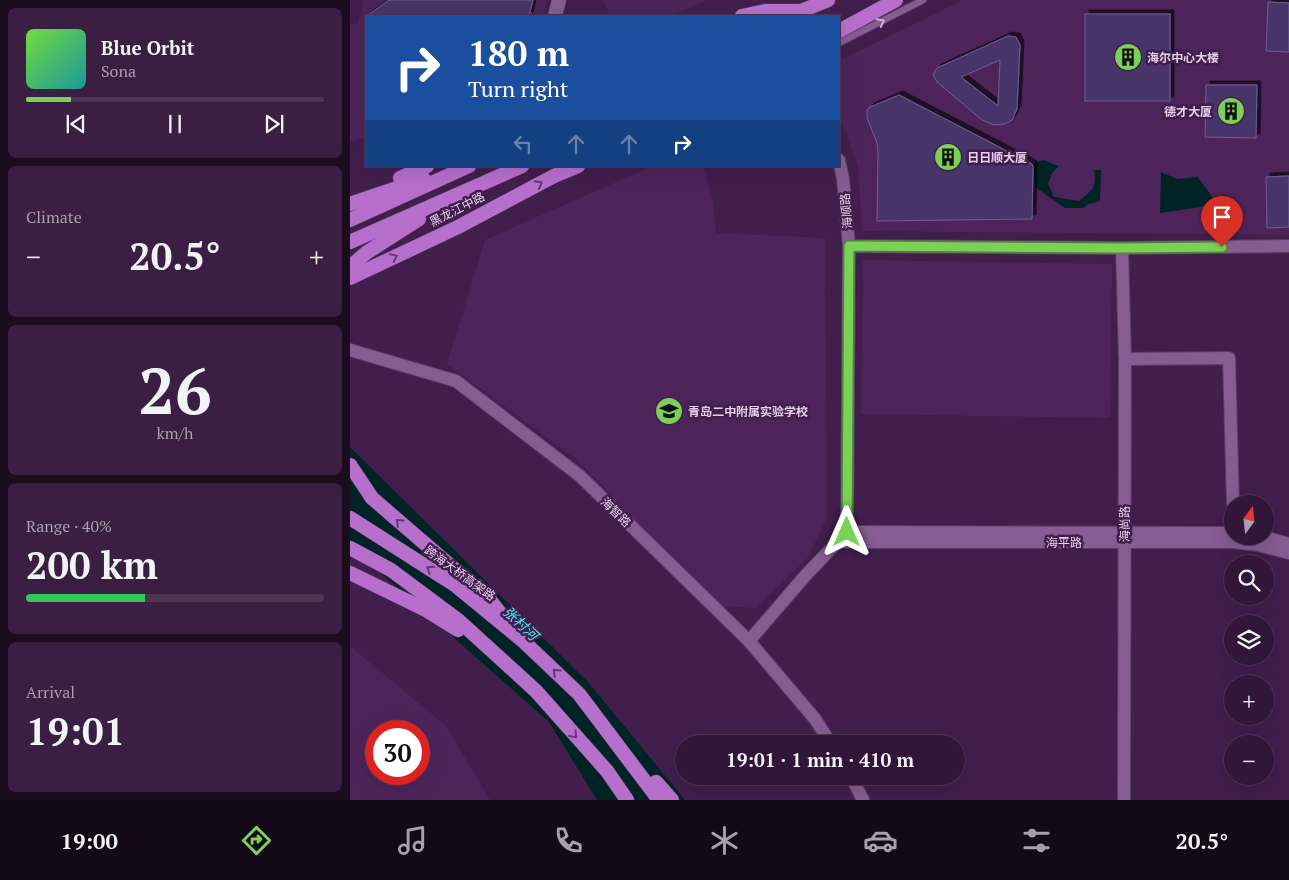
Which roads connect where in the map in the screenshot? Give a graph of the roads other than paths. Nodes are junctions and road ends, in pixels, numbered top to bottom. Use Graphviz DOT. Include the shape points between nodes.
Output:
graph roads {
  1 [pos="559,0"];
  2 [pos="828,0"];
  3 [pos="896,0"];
  4 [pos="923,0"];
  5 [pos="796,13"];
  6 [pos="555,15"];
  7 [pos="747,15"];
  8 [pos="840,30"];
  9 [pos="840,42"];
  10 [pos="840,165"];
  11 [pos="425,167"];
  12 [pos="465,167"];
  13 [pos="466,167"];
  14 [pos="520,167"];
  15 [pos="576,167"];
  16 [pos="452,197"];
  17 [pos="350,203"];
  18 [pos="350,220"];
  19 [pos="350,242"];
  20 [pos="849,246"];
  21 [pos="1289,246"];
  22 [pos="1122,248"];
  23 [pos="350,267"];
  24 [pos="350,278"];
  25 [pos="350,350"];
  26 [pos="1125,359"];
  27 [pos="350,465"];
  28 [pos="1233,495"];
  29 [pos="350,518"];
  30 [pos="1224,533"];
  31 [pos="843,537"];
  32 [pos="1124,537"];
  33 [pos="1274,540"];
  34 [pos="1289,544"];
  35 [pos="350,548"];
  36 [pos="1289,553"];
  37 [pos="350,573"];
  38 [pos="522,640"];
  39 [pos="748,641"];
  40 [pos="506,664"];
  41 [pos="579,694"];
  42 [pos="825,735"];
  43 [pos="606,770"];
  44 [pos="856,785"];
  45 [pos="619,800"];
  46 [pos="627,800"];
  47 [pos="659,800"];
  48 [pos="672,800"];
  49 [pos="864,800"];
  50 [pos="1124,800"];
  1 -- 6 [label="street"];
  2 -- 5 [label="highway"];
  3 -- 8 [label="highway"];
  9 -- 4 [label="lane, one-way"];
  5 -- 7 [label="highway" via="766,11"];
  10 -- 20 [label="street, 海顺路"];
  11 -- 17 [label="highway"];
  12 -- 17 [label="highway"];
  13 -- 18 [label="highway"];
  14 -- 16 [label="highway, 黑龙江中路"];
  24 -- 15 [label="highway, 黑龙江中路, one-way"];
  16 -- 19 [label="highway, 黑龙江中路"];
  16 -- 23 [label="highway"];
  20 -- 22 [label="street"];
  20 -- 31 [label="street, 海顺路"];
  21 -- 22 [label="street"];
  22 -- 26 [label="street, 海尚路"];
  25 -- 39 [label="street, 海智路" via="456,381 580,476"];
  26 -- 28 [label="street" via="1229,358"];
  26 -- 32 [label="street, 海尚路"];
  38 -- 27 [label="highway, one-way" via="489,599 372,498"];
  38 -- 29 [label="highway, 跨海大桥高架路, one-way" via="455,585"];
  30 -- 32 [label="street, 海平路"];
  31 -- 32 [label="street, 海平路"];
  31 -- 39 [label="street"];
  32 -- 36 [label="street, 海平路" via="1234,542"];
  32 -- 50 [label="street, 海尚路"];
  33 -- 34 [label="street"];
  35 -- 40 [label="highway" via="391,570 458,620"];
  37 -- 40 [label="highway" via="426,610"];
  41 -- 38 [label="highway, 跨海大桥高架路, one-way"];
  39 -- 42 [label="street, 海智路"];
  40 -- 43 [label="highway, one-way" via="536,692"];
  41 -- 47 [label="highway, 跨海大桥高架路"];
  41 -- 48 [label="highway"];
  43 -- 45 [label="highway"];
  43 -- 46 [label="highway"];
  44 -- 49 [label="street"];
}
